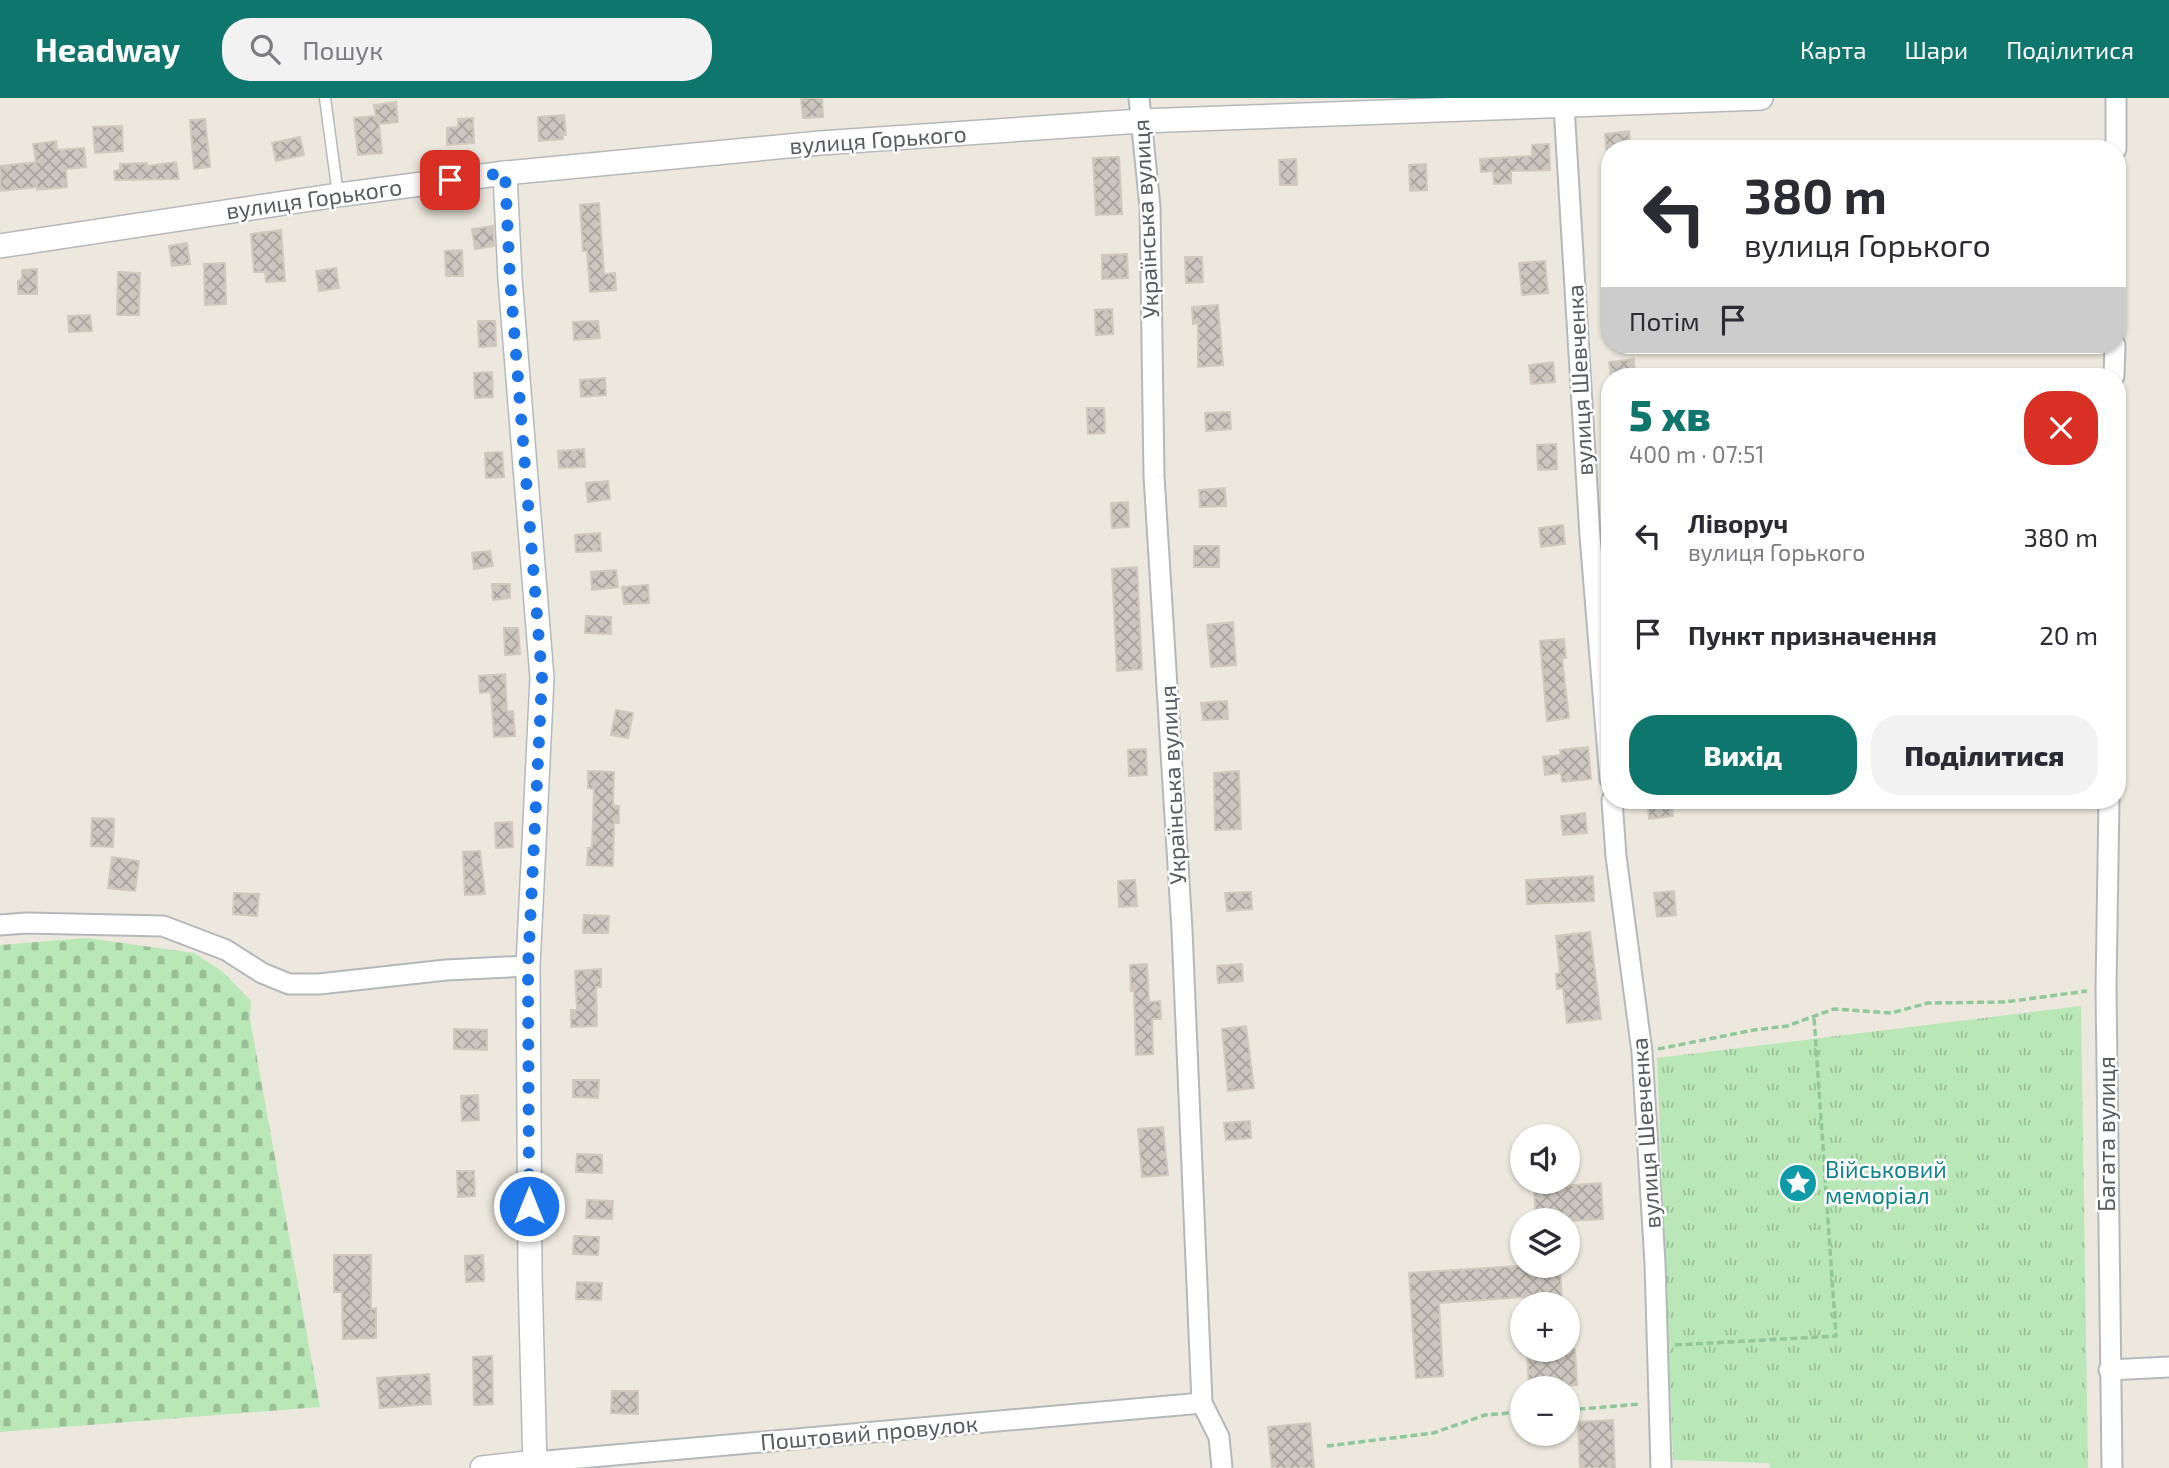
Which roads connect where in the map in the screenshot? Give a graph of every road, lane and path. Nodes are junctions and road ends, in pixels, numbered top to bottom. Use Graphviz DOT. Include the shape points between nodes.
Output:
graph roads {
  1 [pos="326,98"];
  2 [pos="1139,98"];
  3 [pos="1761,98"];
  4 [pos="2116,98"];
  5 [pos="1578,103"];
  6 [pos="1141,121"];
  7 [pos="2116,140"];
  8 [pos="505,173"];
  9 [pos="338,195"];
  10 [pos="0,246"];
  11 [pos="1601,670"];
  12 [pos="1613,809"];
  13 [pos="2109,809"];
  14 [pos="0,925"];
  15 [pos="528,967"];
  16 [pos="2106,988"];
  17 [pos="1814,1017"];
  18 [pos="1642,1052"];
  19 [pos="1658,1346"];
  20 [pos="2169,1367"];
  21 [pos="2109,1370"];
  22 [pos="1660,1402"];
  23 [pos="1202,1403"];
  24 [pos="1580,1409"];
  25 [pos="1510,1413"];
  26 [pos="1327,1446"];
  27 [pos="535,1465"];
  28 [pos="482,1468"];
  29 [pos="1222,1468"];
  30 [pos="1661,1468"];
  31 [pos="2112,1468"];
  1 -- 9 [label="lane"];
  2 -- 6 [label="street, Українська вулиця"];
  3 -- 5 [label="street, вулиця Горького"];
  4 -- 7 [label="street"];
  5 -- 6 [label="street, вулиця Горького"];
  5 -- 11 [label="street, вулиця Шевченка" via="1590,536"];
  6 -- 8 [label="street, вулиця Горького"];
  6 -- 23 [label="street, Українська вулиця" via="1150,207 1154,476 1182,930"];
  8 -- 9 [label="street, вулиця Горького"];
  8 -- 15 [label="street" via="542,678"];
  9 -- 10 [label="street, вулиця Горького"];
  12 -- 18 [label="street, вулиця Шевченка"];
  13 -- 16 [label="street, Багата вулиця"];
  14 -- 15 [label="street" via="163,926 226,950 289,984"];
  15 -- 27 [label="street"];
  16 -- 17 [label="path" via="2004,1002 1928,1003 1891,1013 1834,1009"];
  16 -- 21 [label="street, Багата вулиця"];
  17 -- 18 [label="path"];
  17 -- 19 [label="path" via="1836,1336"];
  18 -- 19 [label="street, вулиця Шевченка"];
  19 -- 22 [label="street, вулиця Шевченка"];
  20 -- 21 [label="street"];
  21 -- 31 [label="street, Багата вулиця"];
  22 -- 24 [label="path"];
  22 -- 30 [label="street, вулиця Шевченка"];
  23 -- 27 [label="street, Поштовий провулок"];
  23 -- 29 [label="street, Українська вулиця" via="1219,1437"];
  25 -- 26 [label="path" via="1485,1415 1433,1433"];
  27 -- 28 [label="street"];
}
